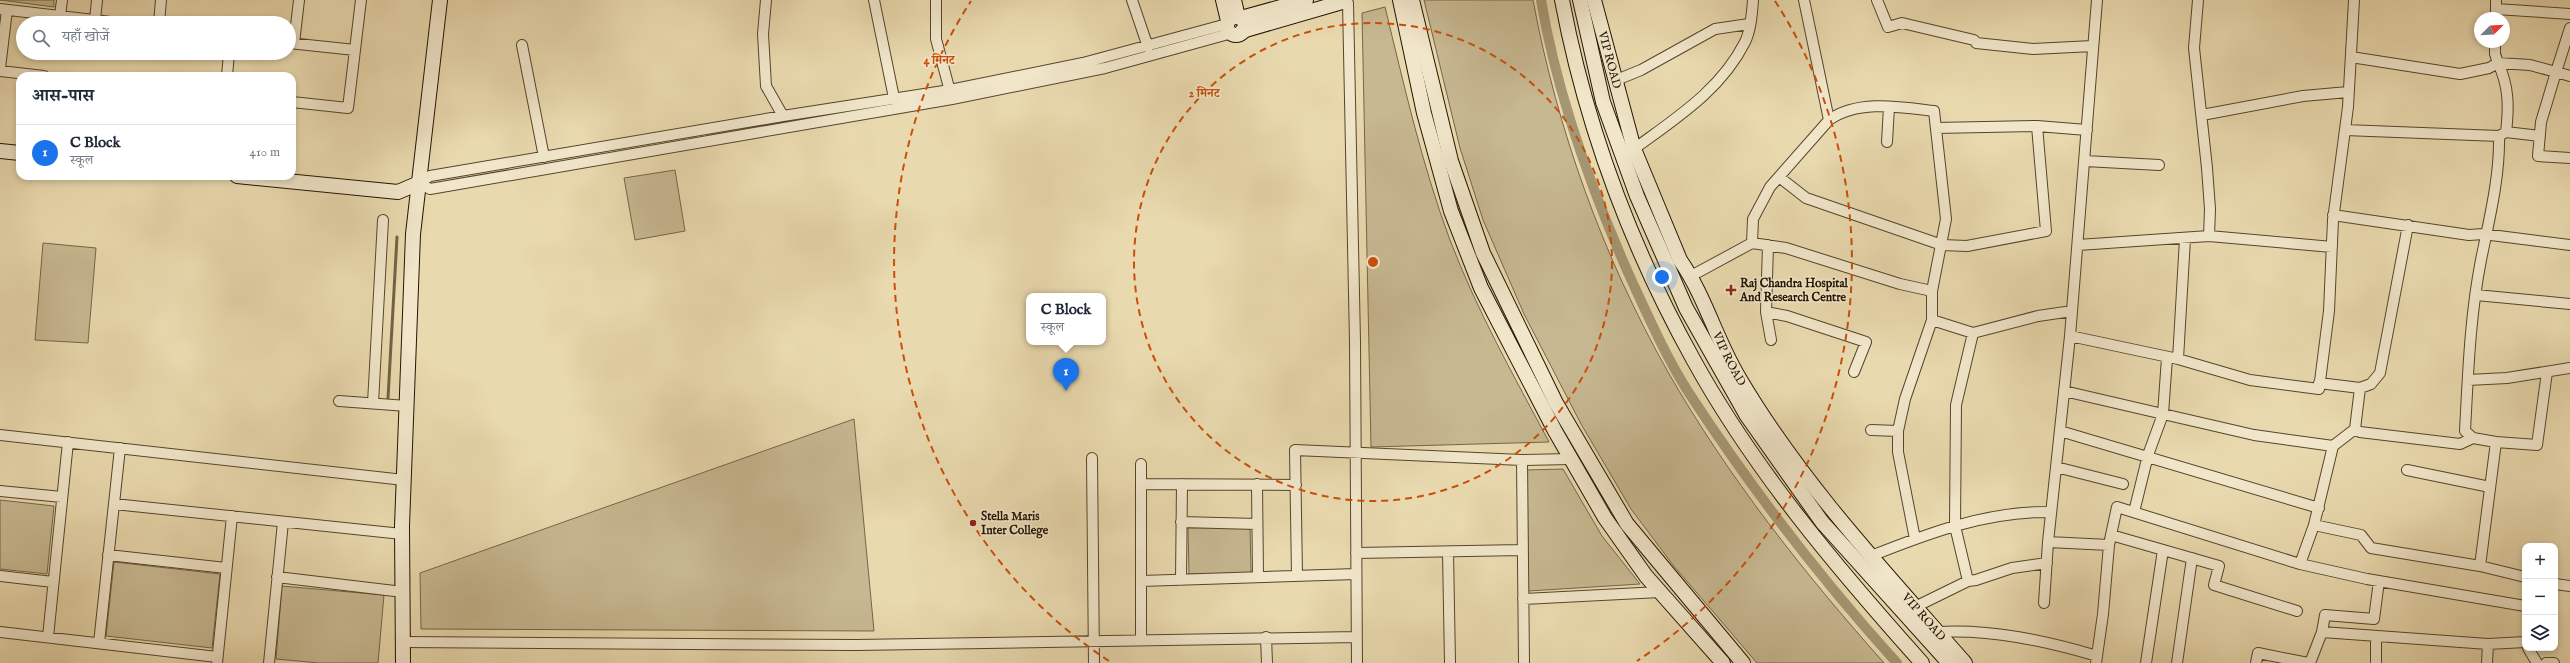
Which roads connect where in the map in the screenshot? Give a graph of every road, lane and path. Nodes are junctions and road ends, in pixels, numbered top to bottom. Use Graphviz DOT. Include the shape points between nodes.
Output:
graph roads {
  1 [pos="62,0"];
  2 [pos="97,0"];
  3 [pos="161,0"];
  4 [pos="299,0"];
  5 [pos="361,0"];
  6 [pos="440,0"];
  7 [pos="766,0"];
  8 [pos="874,0"];
  9 [pos="936,0"];
  10 [pos="1132,0"];
  11 [pos="1223,0"];
  12 [pos="1234,0"];
  13 [pos="1306,0"];
  14 [pos="1400,0"];
  15 [pos="1412,0"];
  16 [pos="1562,0"];
  17 [pos="1580,0"];
  18 [pos="1594,0"];
  19 [pos="1753,0"];
  20 [pos="1804,0"];
  21 [pos="1877,0"];
  22 [pos="2097,0"];
  23 [pos="2198,0"];
  24 [pos="2354,0"];
  25 [pos="1346,1"];
  26 [pos="2496,9"];
  27 [pos="3,10"];
  28 [pos="2570,14"];
  29 [pos="60,16"];
  30 [pos="95,16"];
  31 [pos="160,16"];
  32 [pos="296,16"];
  33 [pos="1235,24"];
  34 [pos="1749,24"];
  35 [pos="2570,28"];
  36 [pos="296,44"];
  37 [pos="522,45"];
  38 [pos="2092,46"];
  39 [pos="1148,47"];
  40 [pos="2495,48"];
  41 [pos="355,50"];
  42 [pos="2350,57"];
  43 [pos="228,60"];
  44 [pos="2498,63"];
  45 [pos="0,68"];
  46 [pos="0,71"];
  47 [pos="227,72"];
  48 [pos="2556,72"];
  49 [pos="16,73"];
  50 [pos="2570,76"];
  51 [pos="1614,81"];
  52 [pos="2348,92"];
  53 [pos="951,95"];
  54 [pos="894,98"];
  55 [pos="296,102"];
  56 [pos="1889,107"];
  57 [pos="2202,115"];
  58 [pos="783,116"];
  59 [pos="1829,120"];
  60 [pos="2037,126"];
  61 [pos="1936,128"];
  62 [pos="2087,130"];
  63 [pos="2345,130"];
  64 [pos="2502,134"];
  65 [pos="2540,136"];
  66 [pos="0,142"];
  67 [pos="1887,142"];
  68 [pos="16,144"];
  69 [pos="1634,148"];
  70 [pos="0,151"];
  71 [pos="16,153"];
  72 [pos="544,157"];
  73 [pos="2570,158"];
  74 [pos="2085,161"];
  75 [pos="2159,166"];
  76 [pos="296,173"];
  77 [pos="1779,177"];
  78 [pos="277,180"];
  79 [pos="419,184"];
  80 [pos="2334,215"];
  81 [pos="383,220"];
  82 [pos="2408,225"];
  83 [pos="2488,234"];
  84 [pos="2209,236"];
  85 [pos="2185,239"];
  86 [pos="1752,243"];
  87 [pos="1768,245"];
  88 [pos="1942,245"];
  89 [pos="2078,245"];
  90 [pos="2570,245"];
  91 [pos="2332,247"];
  92 [pos="1691,276"];
  93 [pos="1932,291"];
  94 [pos="2476,295"];
  95 [pos="2570,304"];
  96 [pos="2072,311"];
  97 [pos="1766,312"];
  98 [pos="1932,320"];
  99 [pos="1973,333"];
  100 [pos="2070,336"];
  101 [pos="1771,340"];
  102 [pos="2167,358"];
  103 [pos="2178,359"];
  104 [pos="2570,368"];
  105 [pos="1854,372"];
  106 [pos="2547,372"];
  107 [pos="2468,380"];
  108 [pos="2319,383"];
  109 [pos="2360,388"];
  110 [pos="2064,391"];
  111 [pos="339,401"];
  112 [pos="372,403"];
  113 [pos="407,406"];
  114 [pos="2163,414"];
  115 [pos="2355,429"];
  116 [pos="1871,430"];
  117 [pos="1898,431"];
  118 [pos="2060,431"];
  119 [pos="0,435"];
  120 [pos="2473,438"];
  121 [pos="68,442"];
  122 [pos="2496,442"];
  123 [pos="2333,446"];
  124 [pos="120,448"];
  125 [pos="1355,453"];
  126 [pos="2148,455"];
  127 [pos="1092,458"];
  128 [pos="1571,458"];
  129 [pos="1522,460"];
  130 [pos="1142,464"];
  131 [pos="2056,467"];
  132 [pos="2407,470"];
  133 [pos="404,480"];
  134 [pos="1142,484"];
  135 [pos="1182,484"];
  136 [pos="1257,484"];
  137 [pos="1296,484"];
  138 [pos="2123,484"];
  139 [pos="2490,487"];
  140 [pos="0,491"];
  141 [pos="62,497"];
  142 [pos="114,504"];
  143 [pos="2319,508"];
  144 [pos="2050,512"];
  145 [pos="2134,512"];
  146 [pos="232,516"];
  147 [pos="282,522"];
  148 [pos="1181,522"];
  149 [pos="1257,524"];
  150 [pos="2314,525"];
  151 [pos="1955,526"];
  152 [pos="402,534"];
  153 [pos="2111,535"];
  154 [pos="1915,539"];
  155 [pos="2048,542"];
  156 [pos="2108,545"];
  157 [pos="1523,550"];
  158 [pos="2163,550"];
  159 [pos="1448,552"];
  160 [pos="1356,553"];
  161 [pos="108,555"];
  162 [pos="1871,556"];
  163 [pos="2192,558"];
  164 [pos="2047,563"];
  165 [pos="2300,564"];
  166 [pos="2480,566"];
  167 [pos="226,568"];
  168 [pos="1356,574"];
  169 [pos="0,576"];
  170 [pos="1297,576"];
  171 [pos="2522,576"];
  172 [pos="1258,577"];
  173 [pos="277,578"];
  174 [pos="1181,580"];
  175 [pos="1968,580"];
  176 [pos="1141,581"];
  177 [pos="2379,581"];
  178 [pos="53,582"];
  179 [pos="2558,584"];
  180 [pos="2570,586"];
  181 [pos="403,592"];
  182 [pos="1660,592"];
  183 [pos="1523,598"];
  184 [pos="2044,603"];
  185 [pos="2522,605"];
  186 [pos="1915,607"];
  187 [pos="2296,611"];
  188 [pos="0,632"];
  189 [pos="1938,632"];
  190 [pos="2322,632"];
  191 [pos="2376,636"];
  192 [pos="48,637"];
  193 [pos="1266,637"];
  194 [pos="1356,637"];
  195 [pos="1141,639"];
  196 [pos="1094,640"];
  197 [pos="403,642"];
  198 [pos="98,643"];
  199 [pos="2522,643"];
  200 [pos="2488,644"];
  201 [pos="2530,651"];
  202 [pos="217,660"];
  203 [pos="2096,660"];
  204 [pos="269,663"];
  205 [pos="403,663"];
  206 [pos="1094,663"];
  207 [pos="1266,663"];
  208 [pos="1356,663"];
  209 [pos="1450,663"];
  210 [pos="1524,663"];
  211 [pos="1723,663"];
  212 [pos="1743,663"];
  213 [pos="1922,663"];
  214 [pos="1949,663"];
  215 [pos="1965,663"];
  216 [pos="2146,663"];
  217 [pos="2176,663"];
  218 [pos="2256,663"];
  219 [pos="2309,663"];
  220 [pos="2376,663"];
  221 [pos="2487,663"];
  222 [pos="2537,663"];
  223 [pos="2546,663"];
  224 [pos="2554,663"];
  1 -- 29 [label="street"];
  2 -- 30 [label="street"];
  3 -- 31 [label="street"];
  4 -- 32 [label="street"];
  5 -- 41 [label="street"];
  6 -- 79 [label="street"];
  7 -- 58 [label="street" via="763,34 766,86"];
  8 -- 54 [label="street"];
  9 -- 53 [label="street" via="936,39"];
  10 -- 39 [label="street"];
  11 -- 33 [label="street"];
  12 -- 33 [label="street"];
  13 -- 33 [label="street"];
  14 -- 128 [label="street" via="1424,113 1451,210 1481,288"];
  15 -- 212 [label="street" via="1451,162 1480,246 1556,403 1627,524"];
  16 -- 213 [label="street" via="1572,52 1605,166 1644,261 1694,360 1738,431 1790,505 1862,597"];
  17 -- 214 [label="street, VIP ROAD" via="1602,102 1636,196 1686,308 1747,416 1822,522"];
  18 -- 51 [label="street, VIP ROAD"];
  19 -- 34 [label="street"];
  20 -- 59 [label="street"];
  21 -- 38 [label="street" via="1888,27 1902,23 1974,40 1976,43 2019,47"];
  22 -- 38 [label="street"];
  23 -- 57 [label="street" via="2194,48 2196,84"];
  24 -- 42 [label="street"];
  25 -- 33 [label="street"];
  25 -- 125 [label="street"];
  26 -- 28 [label="street"];
  27 -- 29 [label="street"];
  27 -- 45 [label="street"];
  33 -- 39 [label="street"];
  33 -- 53 [label="street" via="1105,68"];
  34 -- 51 [label="street" via="1715,29 1641,70"];
  34 -- 69 [label="street" via="1745,41 1725,72 1698,102"];
  35 -- 48 [label="street"];
  36 -- 41 [label="street"];
  37 -- 72 [label="street"];
  38 -- 62 [label="street"];
  39 -- 53 [label="street"];
  40 -- 44 [label="street"];
  41 -- 55 [label="street" via="348,108"];
  42 -- 44 [label="street" via="2460,74 2489,68"];
  42 -- 52 [label="street"];
  43 -- 47 [label="street"];
  44 -- 48 [label="street" via="2530,65"];
  44 -- 64 [label="street" via="2505,76 2508,94"];
  46 -- 49 [label="street"];
  48 -- 50 [label="street"];
  48 -- 65 [label="street" via="2541,122"];
  51 -- 69 [label="street, VIP ROAD"];
  52 -- 57 [label="street" via="2303,96"];
  52 -- 63 [label="street"];
  53 -- 54 [label="street"];
  53 -- 79 [label="street" via="430,189"];
  54 -- 58 [label="street"];
  56 -- 59 [label="street" via="1850,109"];
  56 -- 61 [label="street" via="1934,111"];
  56 -- 67 [label="street"];
  57 -- 84 [label="street" via="2210,209"];
  58 -- 72 [label="street"];
  59 -- 77 [label="street"];
  60 -- 61 [label="street"];
  60 -- 62 [label="street"];
  60 -- 88 [label="street" via="2046,231 1967,246"];
  61 -- 88 [label="street" via="1946,219"];
  62 -- 74 [label="street"];
  63 -- 64 [label="street"];
  63 -- 80 [label="street"];
  64 -- 65 [label="street"];
  64 -- 83 [label="street"];
  65 -- 73 [label="street" via="2538,156"];
  66 -- 68 [label="street"];
  69 -- 92 [label="street, VIP ROAD" via="1680,260"];
  70 -- 71 [label="street"];
  72 -- 79 [label="street" via="430,176"];
  74 -- 75 [label="street"];
  74 -- 89 [label="street"];
  76 -- 79 [label="street"];
  77 -- 86 [label="street" via="1770,187 1753,219"];
  77 -- 88 [label="street" via="1806,198"];
  78 -- 79 [label="street" via="398,192"];
  79 -- 113 [label="street" via="413,234"];
  80 -- 82 [label="street"];
  80 -- 91 [label="street"];
  81 -- 112 [label="street"];
  82 -- 83 [label="street" via="2469,235"];
  82 -- 109 [label="street" via="2380,373 2371,384"];
  83 -- 90 [label="street"];
  83 -- 94 [label="street"];
  84 -- 85 [label="street"];
  84 -- 91 [label="street"];
  85 -- 89 [label="street"];
  85 -- 103 [label="street"];
  86 -- 87 [label="street"];
  86 -- 92 [label="street"];
  87 -- 93 [label="street"];
  87 -- 97 [label="street"];
  88 -- 93 [label="street"];
  89 -- 96 [label="street"];
  91 -- 108 [label="street" via="2329,311"];
  92 -- 162 [label="street, VIP ROAD" via="1738,376 1788,453"];
  93 -- 98 [label="street"];
  94 -- 95 [label="street"];
  94 -- 107 [label="street"];
  96 -- 99 [label="street" via="2038,316"];
  96 -- 100 [label="street"];
  97 -- 101 [label="street"];
  97 -- 105 [label="street" via="1787,316 1866,342"];
  98 -- 99 [label="street"];
  98 -- 117 [label="street" via="1905,399"];
  99 -- 151 [label="street" via="1956,405"];
  100 -- 102 [label="street"];
  100 -- 110 [label="street"];
  102 -- 103 [label="street"];
  102 -- 114 [label="street"];
  103 -- 108 [label="street" via="2250,380 2319,389"];
  104 -- 106 [label="street"];
  106 -- 107 [label="street"];
  106 -- 122 [label="street" via="2537,445"];
  107 -- 120 [label="street" via="2465,431"];
  108 -- 109 [label="street"];
  109 -- 115 [label="street"];
  110 -- 114 [label="street"];
  110 -- 118 [label="street"];
  111 -- 112 [label="street"];
  112 -- 113 [label="street"];
  113 -- 133 [label="street"];
  114 -- 123 [label="street" via="2254,435"];
  114 -- 126 [label="street"];
  115 -- 120 [label="street" via="2360,432 2460,444"];
  115 -- 123 [label="street"];
  116 -- 117 [label="street"];
  117 -- 154 [label="street" via="1898,452"];
  118 -- 126 [label="street"];
  118 -- 131 [label="street"];
  119 -- 121 [label="street"];
  120 -- 122 [label="street"];
  121 -- 124 [label="street"];
  121 -- 141 [label="street"];
  122 -- 139 [label="street"];
  123 -- 143 [label="street"];
  124 -- 133 [label="street"];
  124 -- 142 [label="street"];
  125 -- 129 [label="street"];
  125 -- 137 [label="street" via="1295,450"];
  125 -- 160 [label="street"];
  126 -- 143 [label="street"];
  126 -- 145 [label="street"];
  127 -- 196 [label="street"];
  128 -- 129 [label="street"];
  128 -- 182 [label="street" via="1605,518"];
  129 -- 157 [label="street"];
  130 -- 134 [label="street"];
  131 -- 138 [label="street"];
  131 -- 144 [label="street"];
  132 -- 139 [label="street"];
  133 -- 152 [label="street"];
  134 -- 135 [label="street"];
  134 -- 176 [label="street"];
  135 -- 136 [label="street"];
  135 -- 148 [label="street"];
  136 -- 137 [label="street"];
  136 -- 149 [label="street"];
  137 -- 170 [label="street"];
  139 -- 166 [label="street"];
  140 -- 141 [label="street"];
  141 -- 178 [label="street"];
  142 -- 146 [label="street"];
  142 -- 161 [label="street"];
  143 -- 150 [label="street"];
  144 -- 151 [label="street" via="2018,512"];
  144 -- 155 [label="street"];
  145 -- 153 [label="street" via="2117,507"];
  145 -- 165 [label="street"];
  146 -- 147 [label="street"];
  146 -- 167 [label="street"];
  147 -- 152 [label="street"];
  147 -- 173 [label="street"];
  148 -- 149 [label="street"];
  148 -- 174 [label="street"];
  149 -- 172 [label="street"];
  150 -- 165 [label="street"];
  150 -- 166 [label="street" via="2361,535 2371,548"];
  151 -- 154 [label="street"];
  151 -- 175 [label="street"];
  152 -- 181 [label="street"];
  153 -- 156 [label="street"];
  153 -- 158 [label="street"];
  154 -- 162 [label="street"];
  155 -- 156 [label="street"];
  155 -- 164 [label="street"];
  156 -- 203 [label="street" via="2103,614"];
  157 -- 159 [label="street"];
  157 -- 183 [label="street"];
  158 -- 163 [label="street"];
  158 -- 216 [label="street"];
  159 -- 160 [label="street"];
  159 -- 209 [label="street"];
  160 -- 168 [label="street"];
  161 -- 167 [label="street"];
  161 -- 198 [label="street"];
  162 -- 186 [label="street, VIP ROAD"];
  163 -- 187 [label="street" via="2219,566 2214,585"];
  163 -- 217 [label="street"];
  164 -- 175 [label="street" via="2012,568 1976,580"];
  164 -- 184 [label="street"];
  165 -- 177 [label="street"];
  166 -- 171 [label="street"];
  167 -- 202 [label="street"];
  168 -- 170 [label="street"];
  168 -- 194 [label="street"];
  169 -- 178 [label="street"];
  170 -- 172 [label="street"];
  172 -- 174 [label="street"];
  173 -- 181 [label="street"];
  173 -- 204 [label="street"];
  174 -- 176 [label="street"];
  175 -- 186 [label="street"];
  176 -- 195 [label="street"];
  177 -- 185 [label="street"];
  177 -- 190 [label="street" via="2374,619 2325,615"];
  178 -- 192 [label="street"];
  179 -- 180 [label="street"];
  181 -- 197 [label="street"];
  182 -- 183 [label="street"];
  182 -- 211 [label="street"];
  183 -- 210 [label="street"];
  186 -- 189 [label="street, VIP ROAD"];
  188 -- 192 [label="street"];
  189 -- 203 [label="street" via="1956,631 2043,640"];
  189 -- 215 [label="street, VIP ROAD"];
  190 -- 191 [label="street"];
  190 -- 219 [label="street"];
  191 -- 200 [label="street"];
  191 -- 220 [label="street"];
  192 -- 198 [label="street"];
  193 -- 194 [label="street"];
  193 -- 195 [label="street"];
  193 -- 207 [label="street"];
  194 -- 208 [label="street"];
  195 -- 196 [label="street"];
  196 -- 197 [label="street" via="856,645"];
  196 -- 206 [label="street"];
  197 -- 205 [label="street"];
  198 -- 202 [label="street"];
  199 -- 200 [label="street"];
  200 -- 221 [label="street"];
  201 -- 222 [label="street"];
  218 -- 219 [label="street" via="2258,653"];
  223 -- 224 [label="street"];
}
